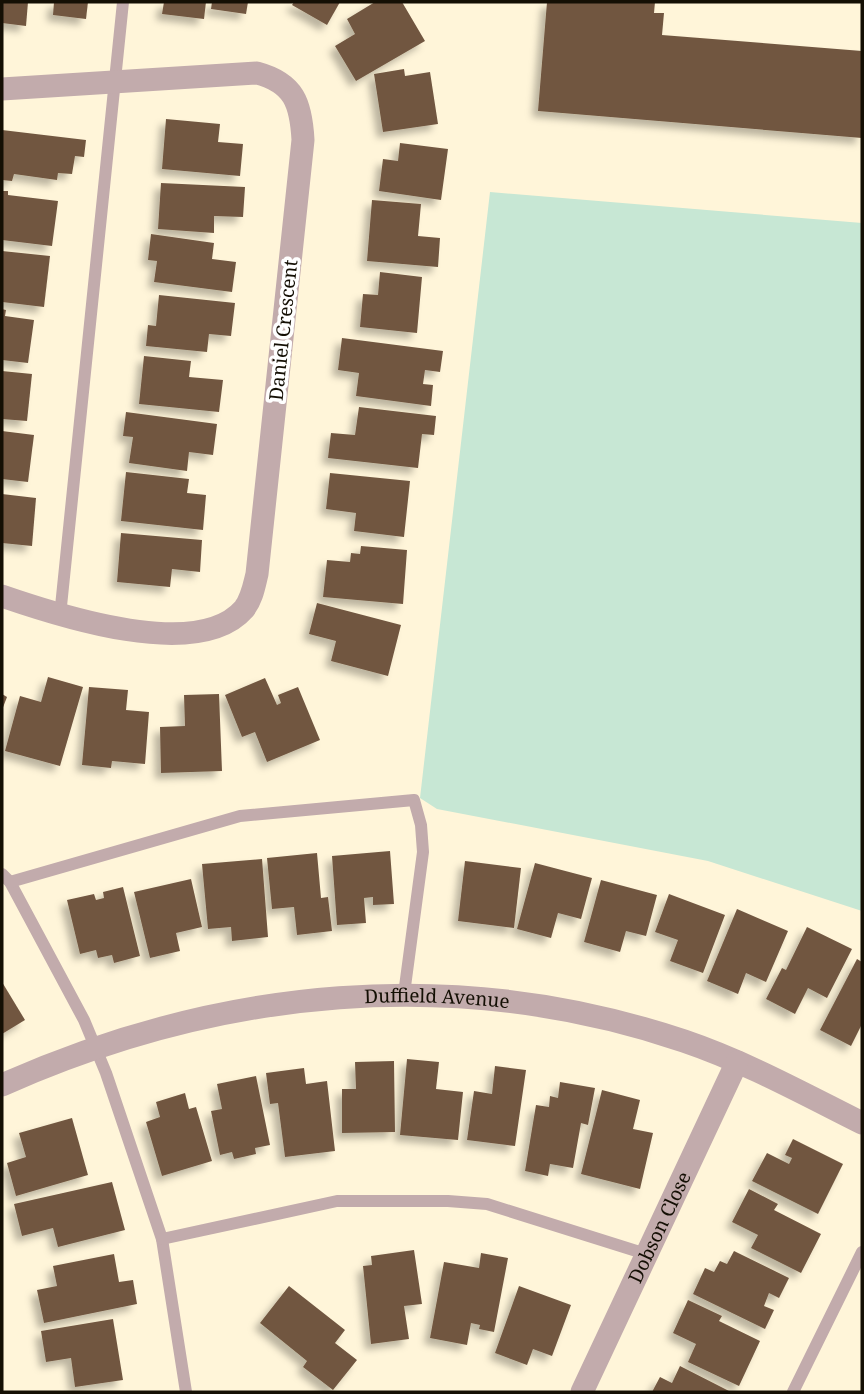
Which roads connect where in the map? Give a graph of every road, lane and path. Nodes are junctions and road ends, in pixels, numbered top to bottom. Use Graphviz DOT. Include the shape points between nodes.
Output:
graph roads {
  1 [pos="123,2"];
  2 [pos="116,80"];
  3 [pos="2,89"];
  4 [pos="2,596"];
  5 [pos="60,616"];
  6 [pos="6,878"];
  7 [pos="404,994"];
  8 [pos="96,1047"];
  9 [pos="737,1062"];
  10 [pos="2,1085"];
  11 [pos="862,1123"];
  12 [pos="162,1239"];
  13 [pos="862,1252"];
  14 [pos="646,1254"];
  15 [pos="186,1392"];
  16 [pos="582,1392"];
  17 [pos="793,1392"];
  1 -- 2 [label="lane"];
  2 -- 3 [label="street, Daniel Crescent"];
  2 -- 5 [label="lane"];
  2 -- 5 [label="street, Daniel Crescent" via="257,73 284,84 298,105 303,139 260,554 253,594 243,609 209,629 141,631"];
  4 -- 5 [label="street, Daniel Crescent"];
  6 -- 7 [label="lane" via="240,816 414,800 423,852"];
  6 -- 8 [label="lane"];
  7 -- 8 [label="street, Duffield Avenue" via="235,1011"];
  7 -- 9 [label="street, Duffield Avenue" via="508,1001 587,1014 686,1041"];
  8 -- 10 [label="street, Duffield Avenue"];
  8 -- 12 [label="lane"];
  9 -- 11 [label="street, Duffield Avenue"];
  9 -- 14 [label="street, Dobson Close"];
  12 -- 14 [label="lane" via="337,1201 448,1201 487,1204"];
  12 -- 15 [label="lane"];
  13 -- 17 [label="lane"];
  14 -- 16 [label="street, Dobson Close"];
}
